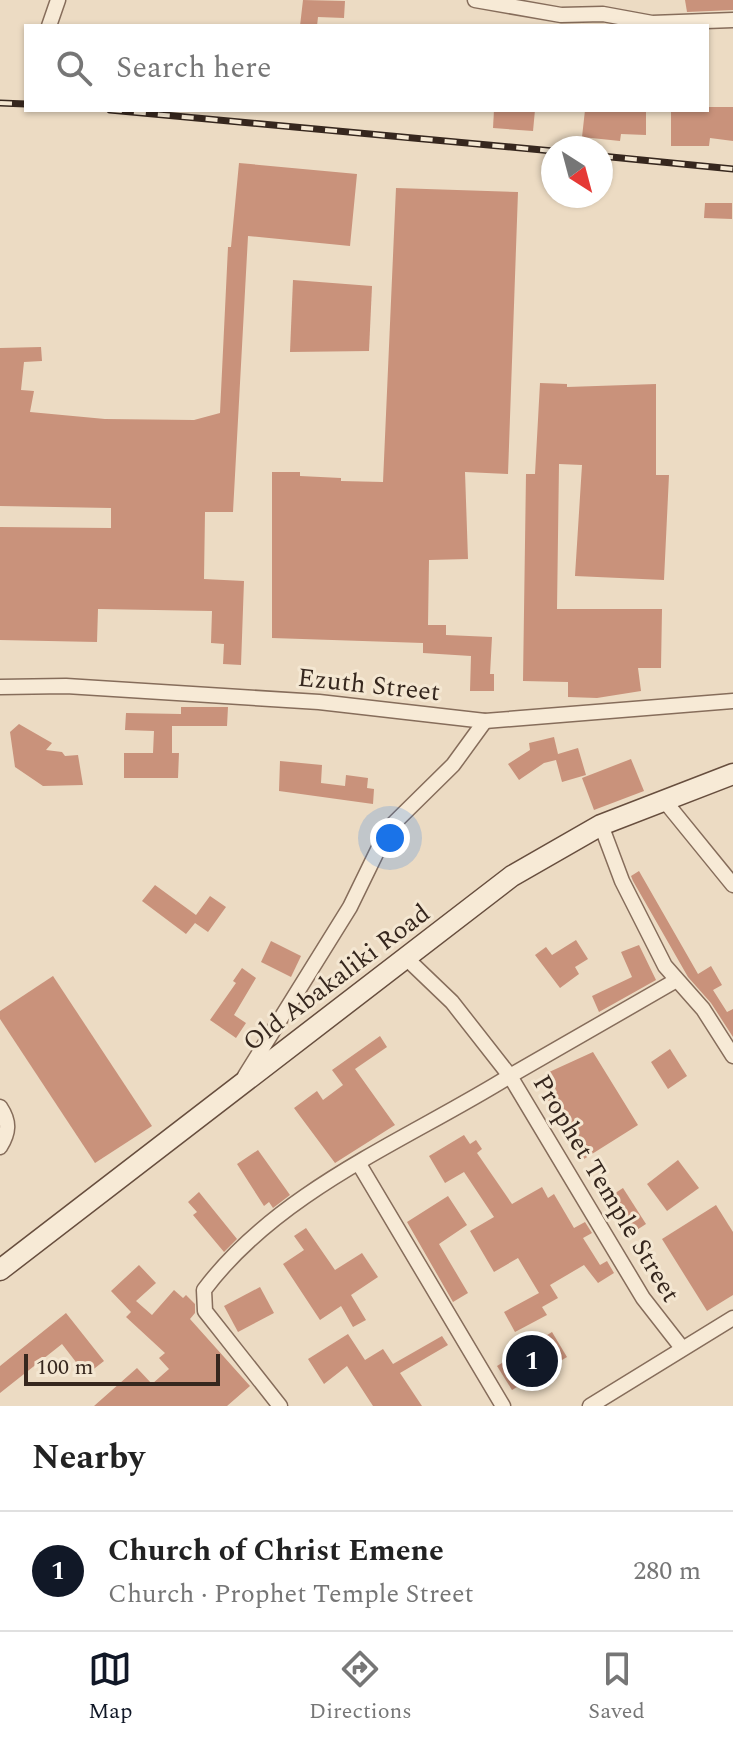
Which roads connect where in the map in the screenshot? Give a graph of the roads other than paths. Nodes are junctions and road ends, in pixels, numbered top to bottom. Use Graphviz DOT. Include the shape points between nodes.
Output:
graph roads {
  1 [pos="58,0"];
  2 [pos="475,0"];
  3 [pos="733,20"];
  4 [pos="50,24"];
  5 [pos="0,687"];
  6 [pos="733,701"];
  7 [pos="485,721"];
  8 [pos="733,774"];
  9 [pos="663,799"];
  10 [pos="601,825"];
  11 [pos="733,885"];
  12 [pos="404,956"];
  13 [pos="675,981"];
  14 [pos="733,1056"];
  15 [pos="510,1076"];
  16 [pos="241,1082"];
  17 [pos="0,1107"];
  18 [pos="0,1147"];
  19 [pos="359,1164"];
  20 [pos="0,1270"];
  21 [pos="733,1318"];
  22 [pos="682,1348"];
  23 [pos="280,1406"];
  24 [pos="503,1406"];
  25 [pos="590,1406"];
  1 -- 4 [label="street"];
  2 -- 3 [label="street" via="652,23"];
  5 -- 7 [label="street, Ezuth Street" via="66,686 319,702"];
  6 -- 7 [label="street, Ezuth Street"];
  7 -- 16 [label="street" via="453,765 388,829 350,907"];
  8 -- 9 [label="main road, Old Abakaliki Road"];
  9 -- 10 [label="main road, Old Abakaliki Road"];
  9 -- 11 [label="street"];
  10 -- 12 [label="main road, Old Abakaliki Road" via="512,876"];
  10 -- 13 [label="street" via="642,924"];
  12 -- 15 [label="street" via="452,1002"];
  12 -- 16 [label="main road, Old Abakaliki Road"];
  13 -- 14 [label="street" via="703,1009"];
  13 -- 15 [label="street"];
  15 -- 19 [label="street, Prophet Temple Street"];
  15 -- 22 [label="street, Prophet Temple Street" via="643,1298"];
  16 -- 20 [label="main road, Old Abakaliki Road"];
  17 -- 18 [label="street" via="8,1134"];
  19 -- 23 [label="street, Prophet Temple Street" via="308,1195 204,1290 205,1311"];
  19 -- 24 [label="street"];
  21 -- 22 [label="street"];
  22 -- 25 [label="street"];
}
